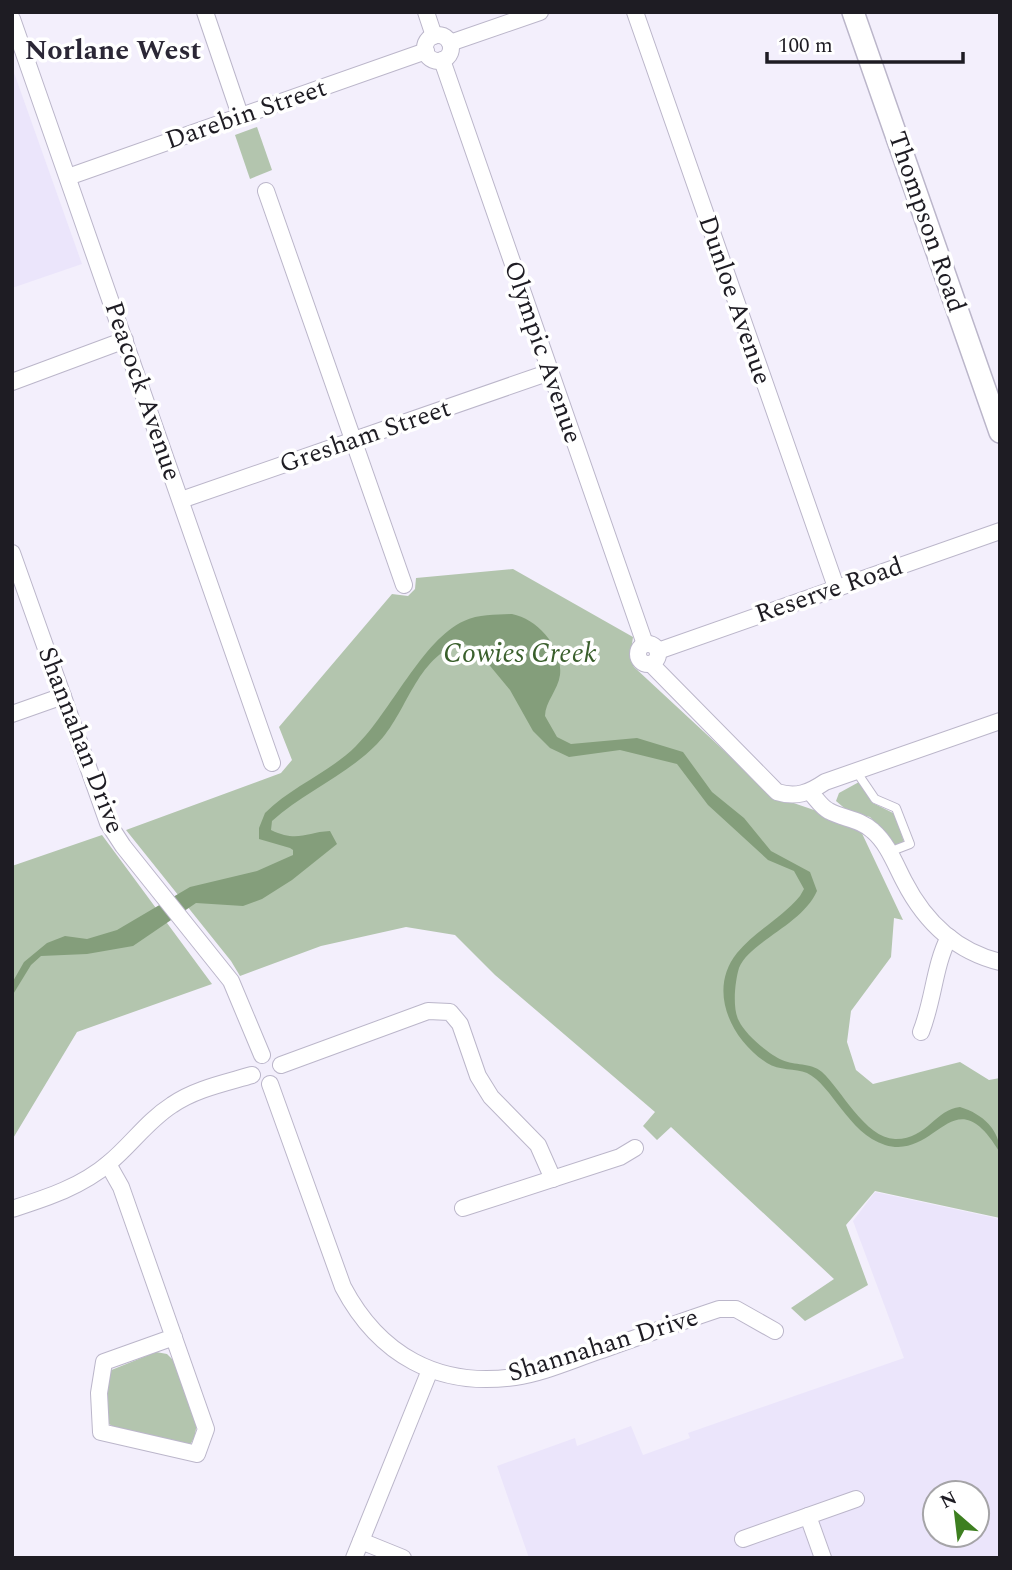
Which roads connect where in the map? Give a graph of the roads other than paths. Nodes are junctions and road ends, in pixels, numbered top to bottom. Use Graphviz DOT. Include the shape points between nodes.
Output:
graph roads {
  1 [pos="205,12"];
  2 [pos="426,12"];
  3 [pos="540,12"];
  4 [pos="635,12"];
  5 [pos="853,12"];
  6 [pos="12,19"];
  7 [pos="434,36"];
  8 [pos="450,43"];
  9 [pos="426,51"];
  10 [pos="442,61"];
  11 [pos="240,115"];
  12 [pos="68,177"];
  13 [pos="266,191"];
  14 [pos="125,340"];
  15 [pos="550,372"];
  16 [pos="12,382"];
  17 [pos="1000,432"];
  18 [pos="354,440"];
  19 [pos="181,500"];
  20 [pos="1000,531"];
  21 [pos="12,553"];
  22 [pos="404,585"];
  23 [pos="836,587"];
  24 [pos="651,653"];
  25 [pos="63,696"];
  26 [pos="12,713"];
  27 [pos="1000,721"];
  28 [pos="272,762"];
  29 [pos="856,771"];
  30 [pos="810,792"];
  31 [pos="890,852"];
  32 [pos="949,937"];
  33 [pos="1000,962"];
  34 [pos="921,1032"];
  35 [pos="262,1055"];
  36 [pos="281,1065"];
  37 [pos="252,1075"];
  38 [pos="270,1084"];
  39 [pos="635,1148"];
  40 [pos="108,1164"];
  41 [pos="553,1179"];
  42 [pos="463,1208"];
  43 [pos="12,1209"];
  44 [pos="775,1331"];
  45 [pos="174,1337"];
  46 [pos="430,1370"];
  47 [pos="856,1499"];
  48 [pos="808,1516"];
  49 [pos="743,1539"];
  50 [pos="361,1541"];
  51 [pos="354,1558"];
  52 [pos="403,1558"];
  53 [pos="823,1558"];
  1 -- 11 [label="street"];
  2 -- 7 [label="street"];
  3 -- 8 [label="street"];
  4 -- 23 [label="street, Dunloe Avenue"];
  5 -- 17 [label="main road, Thompson Road"];
  6 -- 12 [label="street, Peacock Avenue"];
  7 -- 8 [label="street"];
  7 -- 9 [label="street"];
  8 -- 10 [label="street" via="449,55"];
  9 -- 10 [label="street" via="430,58"];
  9 -- 11 [label="street, Darebin Street"];
  10 -- 15 [label="street, Olympic Avenue"];
  11 -- 12 [label="street, Darebin Street"];
  12 -- 14 [label="street, Peacock Avenue"];
  13 -- 18 [label="street"];
  14 -- 16 [label="street"];
  14 -- 19 [label="street, Peacock Avenue"];
  15 -- 18 [label="street, Gresham Street"];
  15 -- 24 [label="street, Olympic Avenue"];
  18 -- 19 [label="street, Gresham Street"];
  18 -- 22 [label="street"];
  19 -- 28 [label="street, Peacock Avenue"];
  20 -- 23 [label="street, Reserve Road"];
  21 -- 25 [label="street, Shannahan Drive"];
  23 -- 24 [label="street, Reserve Road"];
  24 -- 30 [label="street" via="777,792 789,796"];
  25 -- 26 [label="street"];
  25 -- 35 [label="street, Shannahan Drive" via="108,823 231,981"];
  27 -- 29 [label="street"];
  29 -- 30 [label="street"];
  29 -- 31 [label="lane" via="876,799 896,808 902,818 910,844"];
  30 -- 31 [label="street" via="829,811 864,823"];
  31 -- 32 [label="street" via="916,904"];
  32 -- 33 [label="street" via="970,954"];
  32 -- 34 [label="street" via="940,954 932,1004"];
  35 -- 36 [label="street" via="278,1058"];
  35 -- 37 [label="street" via="254,1060"];
  36 -- 38 [label="street" via="279,1080"];
  36 -- 41 [label="street" via="428,1011 450,1012 460,1024 478,1076 491,1097 538,1145"];
  37 -- 38 [label="street" via="255,1081"];
  37 -- 40 [label="street" via="193,1093 174,1104"];
  38 -- 46 [label="street, Shannahan Drive" via="343,1287 357,1314 400,1354"];
  39 -- 41 [label="street"];
  40 -- 43 [label="street" via="44,1200"];
  40 -- 45 [label="street" via="121,1187"];
  41 -- 42 [label="street"];
  44 -- 46 [label="street, Shannahan Drive" via="736,1309 719,1309 516,1377 448,1377"];
  45 -- 45 [label="street" via="206,1429 197,1454 101,1432 99,1394 104,1362"];
  46 -- 50 [label="street"];
  47 -- 48 [label="street"];
  48 -- 49 [label="street"];
  48 -- 53 [label="street"];
  50 -- 51 [label="street"];
  50 -- 52 [label="street"];
}
